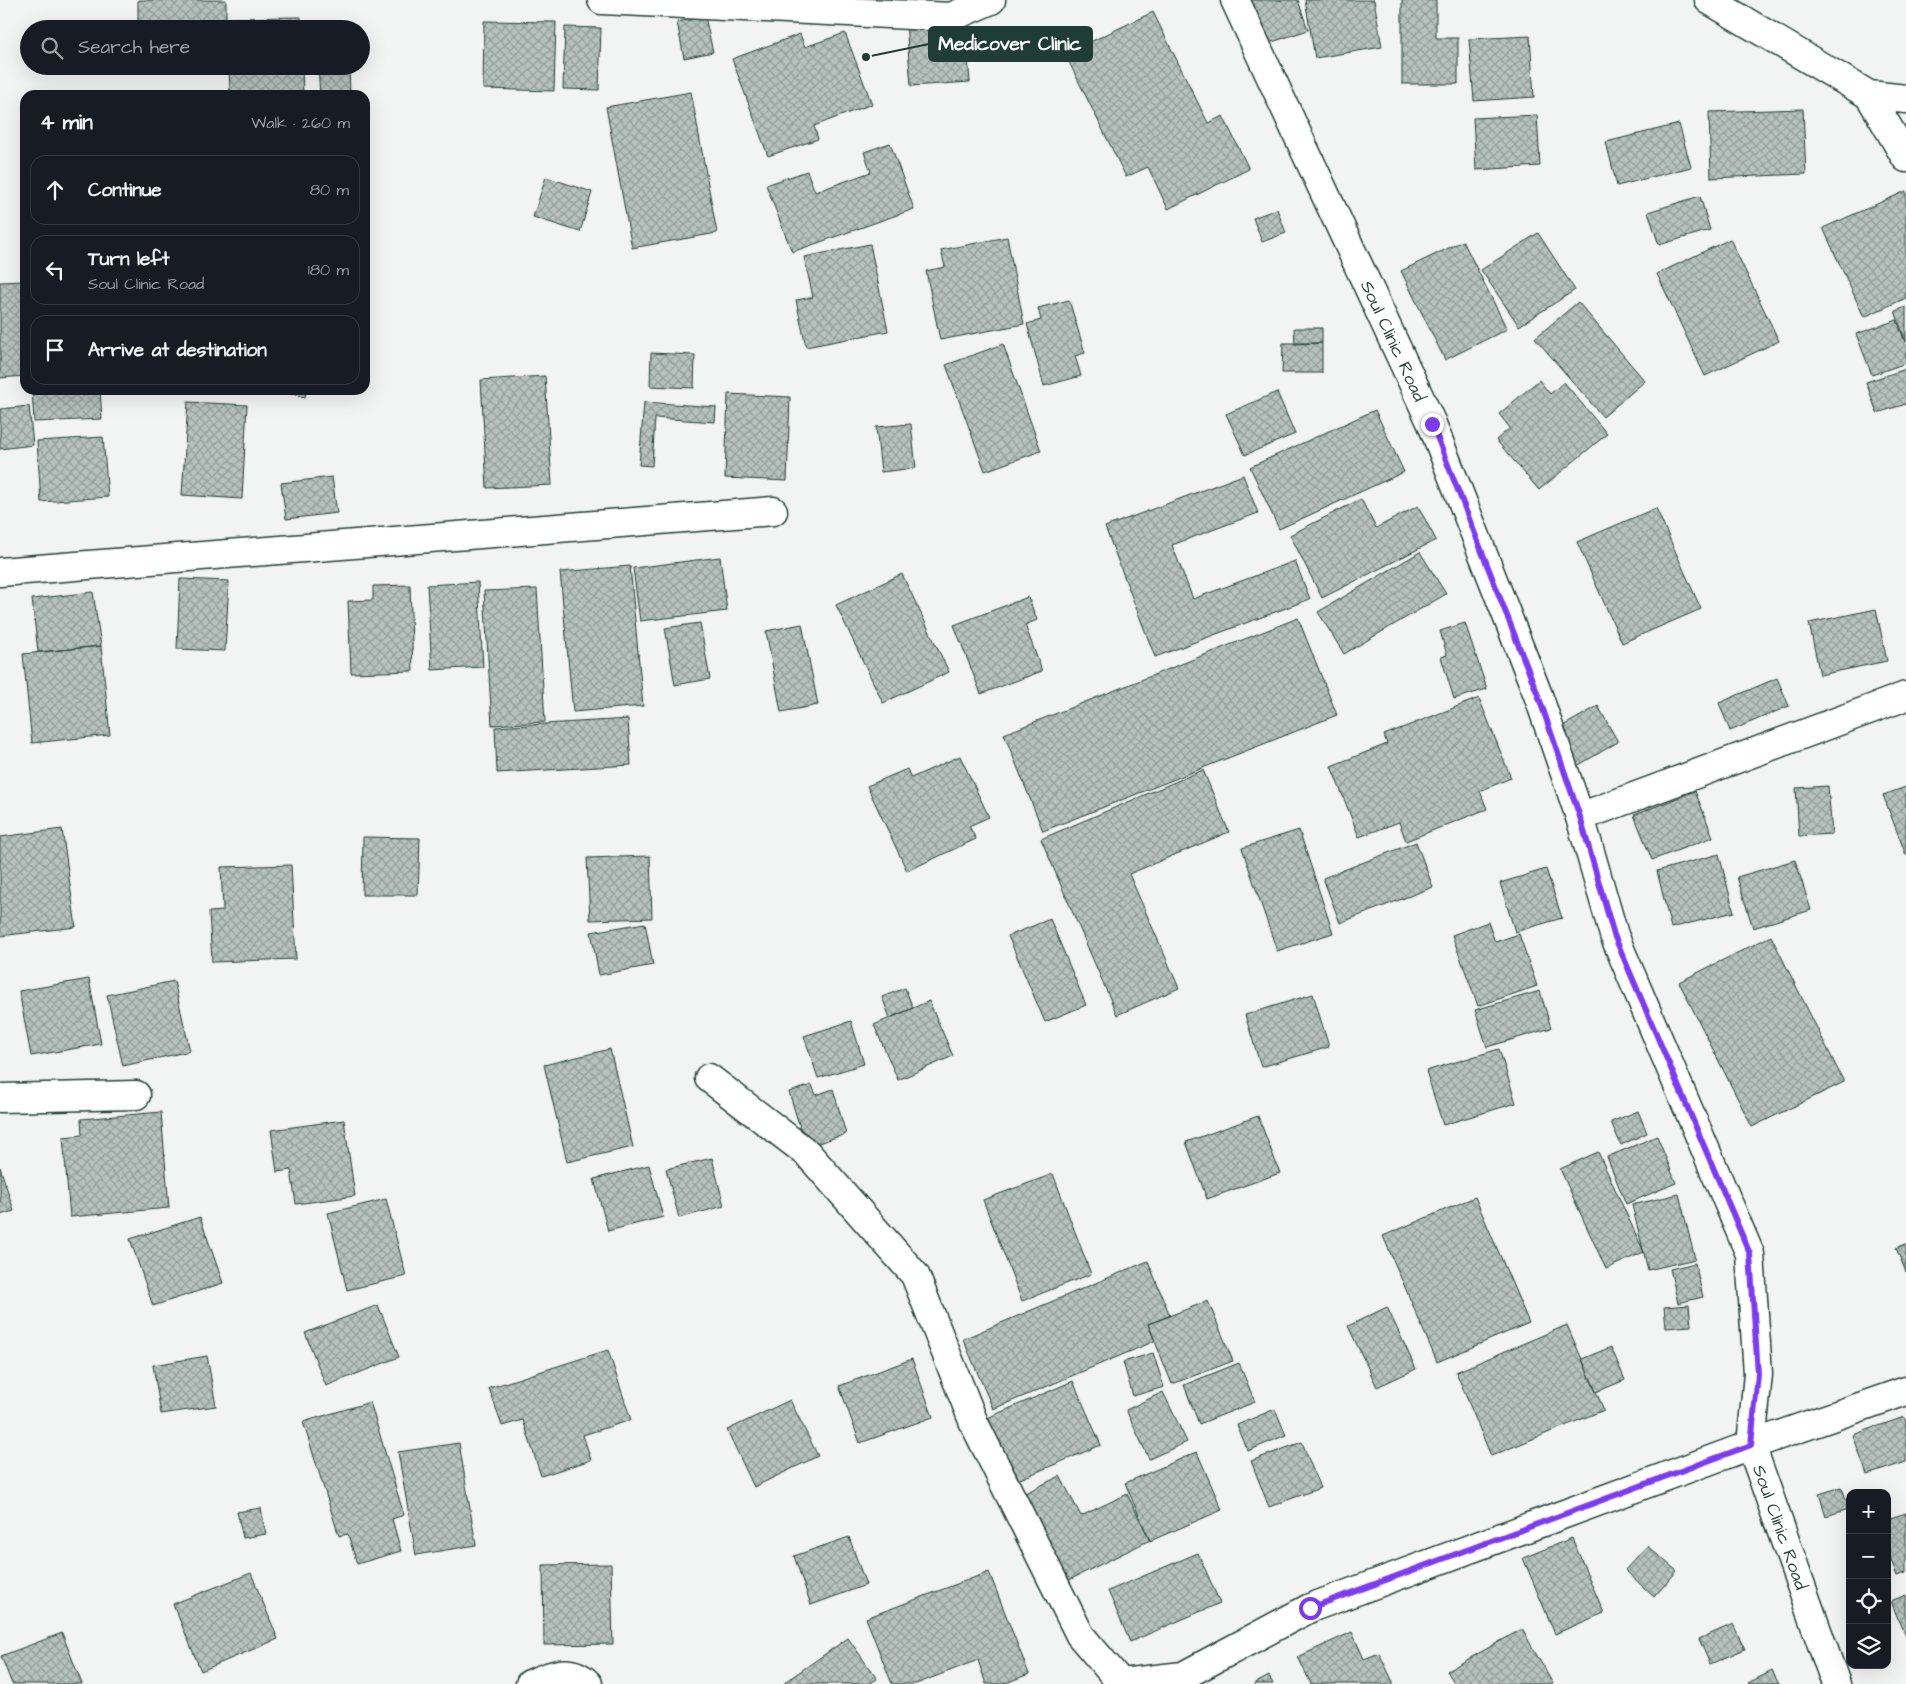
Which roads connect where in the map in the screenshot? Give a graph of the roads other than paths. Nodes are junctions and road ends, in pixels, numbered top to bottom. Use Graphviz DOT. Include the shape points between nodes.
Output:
graph roads {
  1 [pos="602,0"];
  2 [pos="991,0"];
  3 [pos="1234,0"];
  4 [pos="1710,0"];
  5 [pos="1869,96"];
  6 [pos="1906,99"];
  7 [pos="1906,158"];
  8 [pos="773,510"];
  9 [pos="0,572"];
  10 [pos="1906,696"];
  11 [pos="1580,817"];
  12 [pos="710,1078"];
  13 [pos="136,1095"];
  14 [pos="0,1098"];
  15 [pos="1906,1391"];
  16 [pos="1751,1445"];
  17 [pos="530,1684"];
  18 [pos="588,1684"];
  19 [pos="1121,1684"];
  20 [pos="1836,1684"];
  1 -- 2 [label="street" via="951,17"];
  3 -- 11 [label="street, Soul Clinic Road" via="1432,424 1538,695"];
  4 -- 5 [label="street"];
  5 -- 6 [label="street"];
  5 -- 7 [label="street"];
  8 -- 9 [label="street"];
  10 -- 11 [label="street"];
  11 -- 16 [label="street, Soul Clinic Road" via="1614,935 1750,1254 1758,1374"];
  12 -- 19 [label="street" via="807,1153 915,1274 974,1423 1080,1635"];
  13 -- 14 [label="street"];
  15 -- 16 [label="street"];
  16 -- 19 [label="street" via="1310,1608 1183,1676"];
  16 -- 20 [label="street, Soul Clinic Road"];
  17 -- 18 [label="street" via="563,1673 576,1674"];
}
